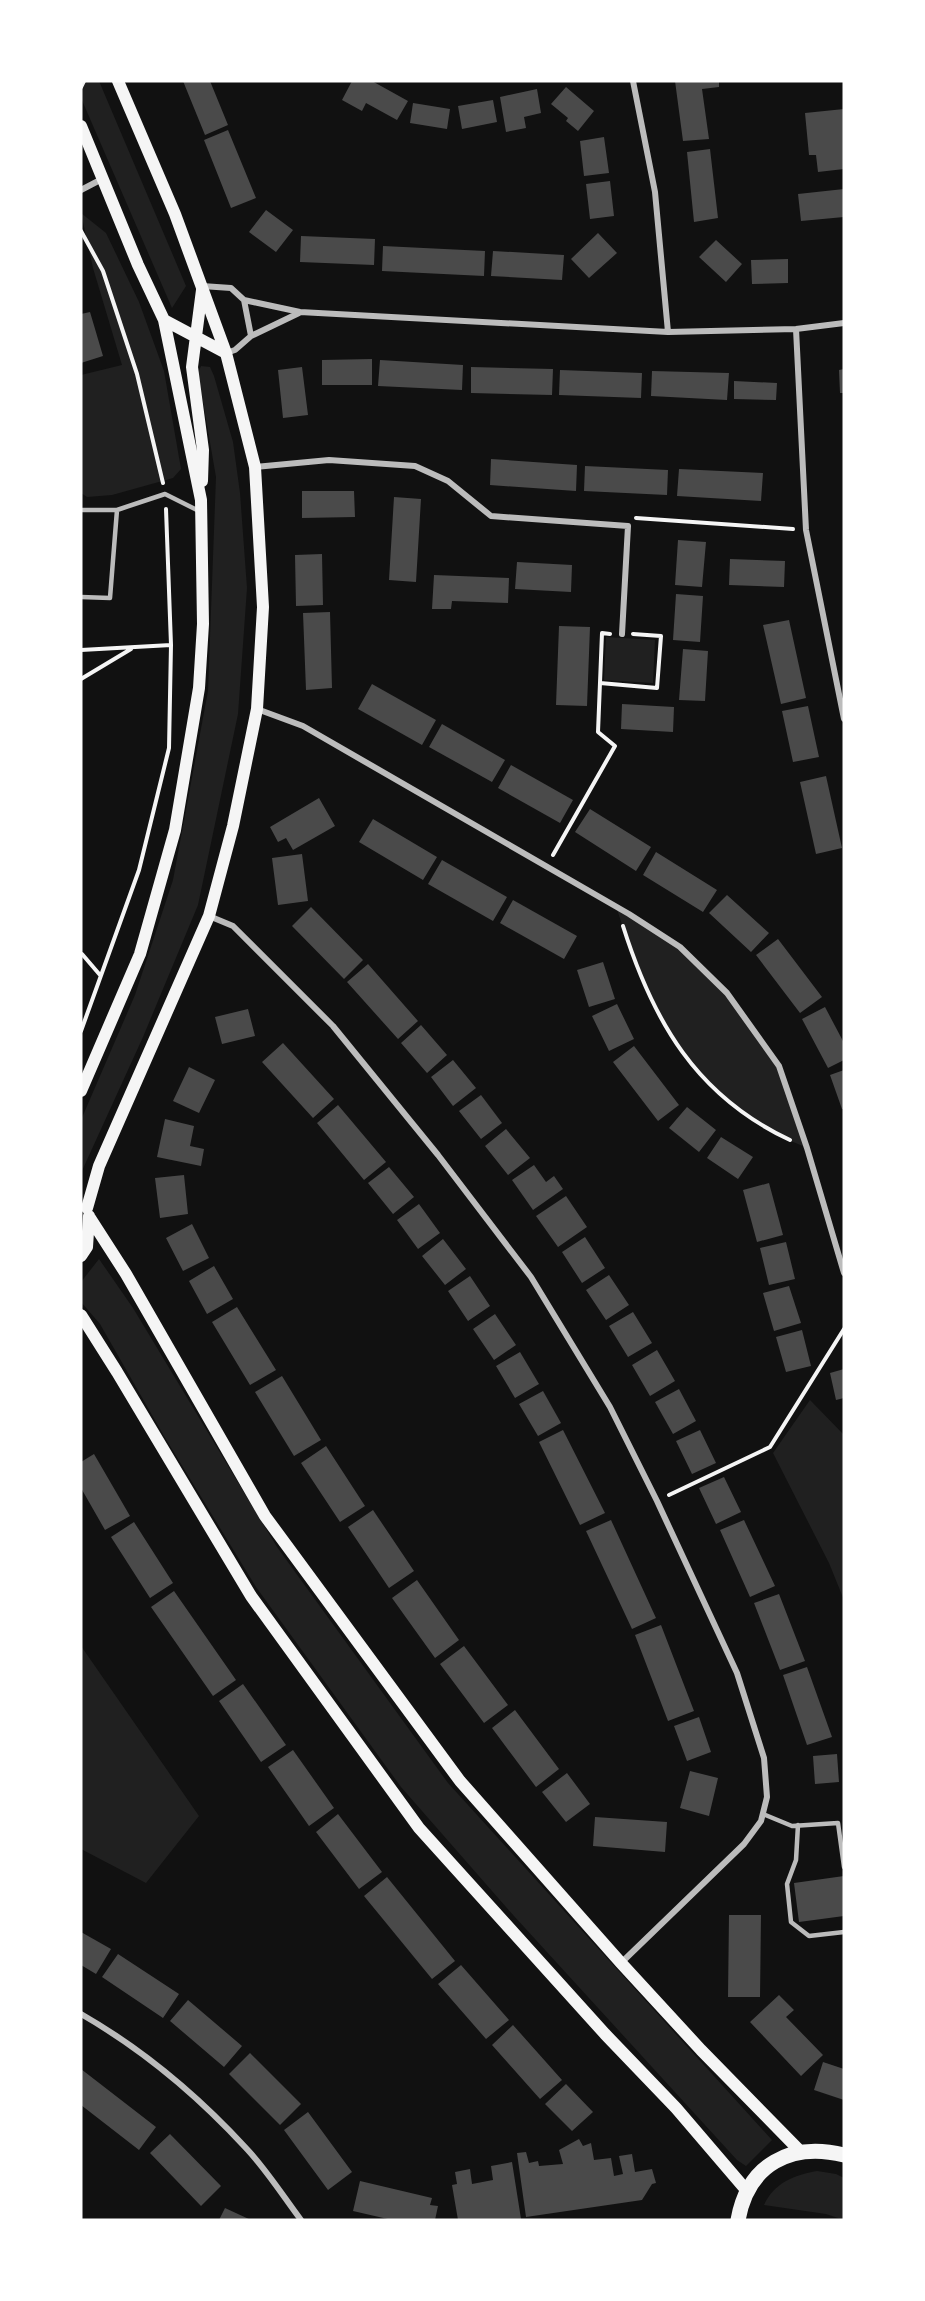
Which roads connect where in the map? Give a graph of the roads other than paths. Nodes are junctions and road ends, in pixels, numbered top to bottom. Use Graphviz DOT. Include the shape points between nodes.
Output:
graph roads {
  1 [pos="118,81"];
  2 [pos="633,81"];
  3 [pos="81,126"];
  4 [pos="102,179"];
  5 [pos="81,190"];
  6 [pos="202,286"];
  7 [pos="244,300"];
  8 [pos="300,312"];
  9 [pos="164,320"];
  10 [pos="844,323"];
  11 [pos="796,328"];
  12 [pos="668,332"];
  13 [pos="251,336"];
  14 [pos="197,339"];
  15 [pos="226,353"];
  16 [pos="255,467"];
  17 [pos="201,506"];
  18 [pos="81,510"];
  19 [pos="117,510"];
  20 [pos="81,597"];
  21 [pos="621,634"];
  22 [pos="257,709"];
  23 [pos="844,719"];
  24 [pos="209,916"];
  25 [pos="81,1091"];
  26 [pos="86,1208"];
  27 [pos="81,1256"];
  28 [pos="844,1273"];
  29 [pos="81,1316"];
  30 [pos="763,1814"];
  31 [pos="798,1826"];
  32 [pos="844,1867"];
  33 [pos="844,1932"];
  34 [pos="621,1963"];
  35 [pos="81,2014"];
  36 [pos="800,2151"];
  37 [pos="844,2155"];
  38 [pos="747,2191"];
  39 [pos="301,2220"];
  40 [pos="738,2220"];
  1 -- 6 [label="main road"];
  2 -- 12 [label="street" via="655,192"];
  3 -- 4 [label="main road"];
  4 -- 5 [label="street"];
  4 -- 9 [label="main road"];
  6 -- 7 [label="street" via="231,288"];
  6 -- 14 [label="main road"];
  6 -- 15 [label="main road"];
  7 -- 8 [label="street"];
  7 -- 13 [label="street"];
  8 -- 12 [label="street"];
  8 -- 13 [label="street"];
  9 -- 14 [label="main road"];
  9 -- 17 [label="main road"];
  10 -- 11 [label="street"];
  11 -- 12 [label="street"];
  11 -- 23 [label="street" via="806,530"];
  13 -- 15 [label="street"];
  14 -- 15 [label="main road"];
  14 -- 17 [label="main road" via="192,367 203,450"];
  15 -- 16 [label="main road"];
  16 -- 21 [label="street" via="329,460 415,466 448,481 491,516 628,526"];
  16 -- 22 [label="main road" via="263,607"];
  17 -- 19 [label="lane" via="165,494"];
  17 -- 25 [label="main road" via="203,624 199,688 175,830 140,954"];
  18 -- 19 [label="lane"];
  19 -- 20 [label="lane" via="110,598"];
  22 -- 24 [label="main road" via="233,826"];
  22 -- 28 [label="street" via="303,726 616,906 680,947 727,993 779,1066"];
  24 -- 26 [label="main road" via="99,1166"];
  24 -- 30 [label="street" via="233,926 333,1026 531,1277 610,1407 737,1673 764,1758 767,1797"];
  26 -- 27 [label="main road" via="87,1247"];
  26 -- 34 [label="main road" via="265,1516 460,1781"];
  29 -- 38 [label="main road" via="250,1596 419,1828"];
  30 -- 31 [label="lane"];
  30 -- 34 [label="street" via="744,1844"];
  31 -- 32 [label="lane" via="838,1823"];
  31 -- 33 [label="lane" via="796,1860 787,1884 791,1922 809,1936"];
  34 -- 36 [label="main road"];
  35 -- 39 [label="street" via="145,2055 185,2088 246,2148"];
  36 -- 37 [label="main road" via="823,2150"];
  36 -- 38 [label="main road" via="760,2172"];
  38 -- 40 [label="main road"];
}
